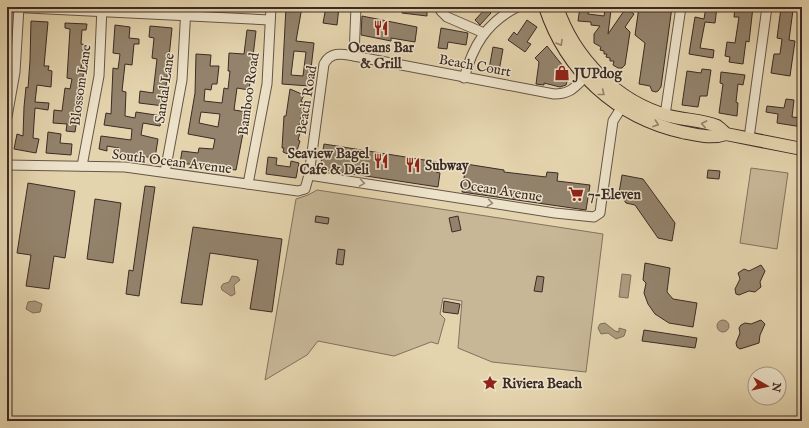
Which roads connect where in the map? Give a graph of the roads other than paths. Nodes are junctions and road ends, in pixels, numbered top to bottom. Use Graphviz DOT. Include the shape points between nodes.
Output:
graph roads {
  1 [pos="8,7"];
  2 [pos="271,7"];
  3 [pos="356,7"];
  4 [pos="442,7"];
  5 [pos="517,7"];
  6 [pos="545,7"];
  7 [pos="681,7"];
  8 [pos="767,7"];
  9 [pos="19,8"];
  10 [pos="557,9"];
  11 [pos="102,10"];
  12 [pos="185,12"];
  13 [pos="270,20"];
  14 [pos="484,33"];
  15 [pos="354,56"];
  16 [pos="585,77"];
  17 [pos="464,78"];
  18 [pos="628,97"];
  19 [pos="621,107"];
  20 [pos="665,115"];
  21 [pos="7,117"];
  22 [pos="726,134"];
  23 [pos="748,138"];
  24 [pos="802,149"];
  25 [pos="7,165"];
  26 [pos="82,166"];
  27 [pos="165,172"];
  28 [pos="309,175"];
  29 [pos="248,184"];
  1 -- 9 [label="street"];
  2 -- 13 [label="street, Bamboo Road"];
  3 -- 15 [label="street"];
  4 -- 14 [label="street" via="447,17"];
  5 -- 14 [label="street" via="498,19"];
  6 -- 16 [label="main road, one-way" via="563,47"];
  7 -- 20 [label="street"];
  8 -- 23 [label="street"];
  9 -- 11 [label="street"];
  9 -- 21 [label="street" via="15,72"];
  10 -- 18 [label="main road" via="575,44 596,72"];
  11 -- 12 [label="street"];
  11 -- 26 [label="street, Blossom Lane" via="99,76"];
  12 -- 13 [label="street"];
  12 -- 27 [label="street, Sandal Lane" via="182,80"];
  13 -- 29 [label="street, Bamboo Road" via="267,84"];
  14 -- 17 [label="street" via="472,52"];
  15 -- 17 [label="street, Beach Court"];
  15 -- 28 [label="street, Beach Road" via="335,54 324,64"];
  16 -- 17 [label="street, Beach Court" via="572,91 563,94"];
  16 -- 19 [label="main road, one-way"];
  18 -- 19 [label="street, Ocean Avenue"];
  18 -- 20 [label="main road"];
  19 -- 22 [label="main road, one-way" via="650,122 674,130 716,138"];
  28 -- 19 [label="street, Ocean Avenue, one-way" via="590,218 600,212 613,122"];
  22 -- 20 [label="main road, one-way" via="718,126"];
  22 -- 23 [label="main road"];
  23 -- 24 [label="main road"];
  25 -- 26 [label="street, South Ocean Avenue"];
  26 -- 27 [label="street, South Ocean Avenue" via="125,167"];
  27 -- 29 [label="street, South Ocean Avenue"];
  28 -- 29 [label="street, South Ocean Avenue" via="305,189 286,190"];
}
